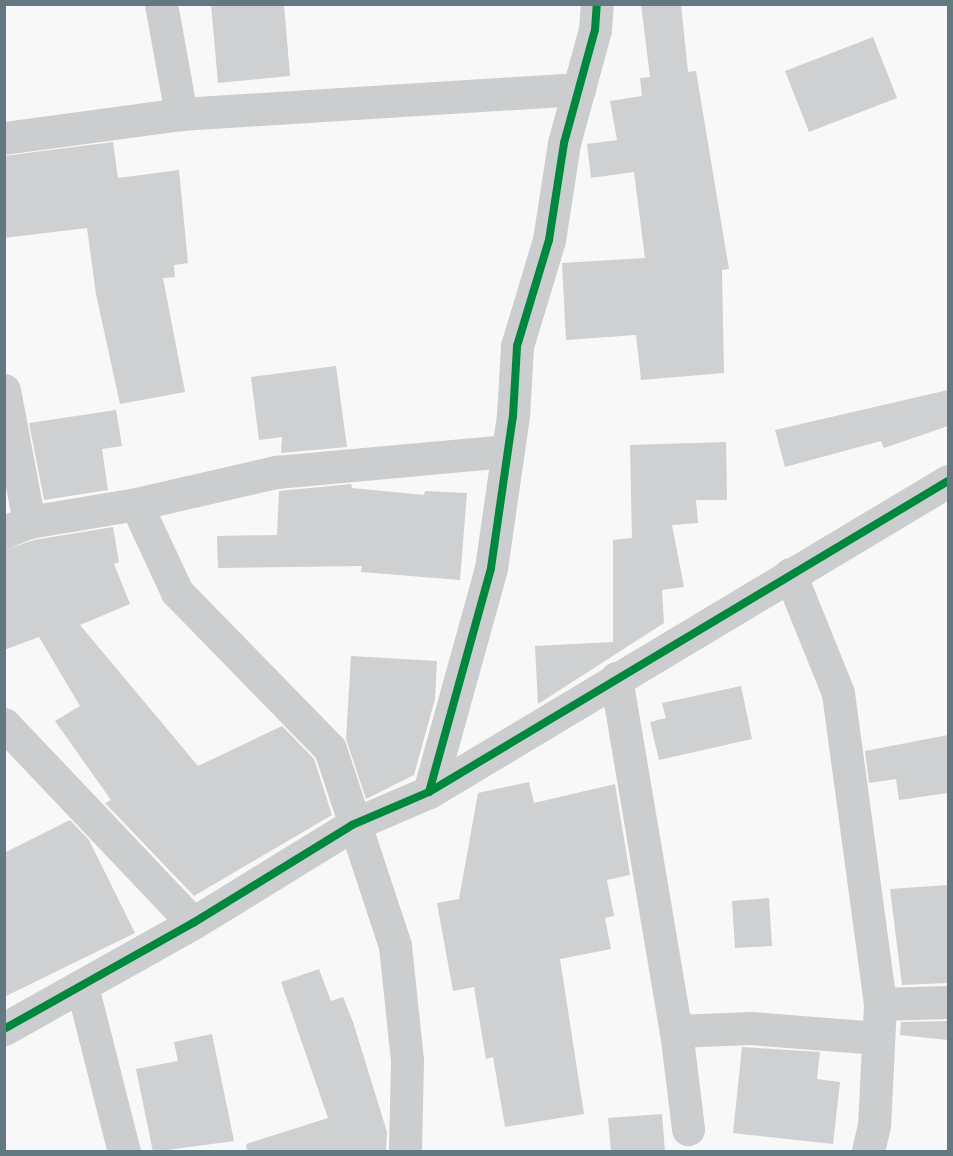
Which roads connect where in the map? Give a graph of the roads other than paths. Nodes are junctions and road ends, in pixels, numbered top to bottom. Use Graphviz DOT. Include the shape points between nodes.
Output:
graph roads {
  1 [pos="162,4"];
  2 [pos="597,4"];
  3 [pos="579,89"];
  4 [pos="181,114"];
  5 [pos="4,138"];
  6 [pos="4,390"];
  7 [pos="508,451"];
  8 [pos="948,481"];
  9 [pos="136,504"];
  10 [pos="17,527"];
  11 [pos="790,574"];
  12 [pos="616,678"];
  13 [pos="4,724"];
  14 [pos="429,792"];
  15 [pos="352,825"];
  16 [pos="193,923"];
  17 [pos="82,986"];
  18 [pos="948,1002"];
  19 [pos="880,1004"];
  20 [pos="4,1029"];
  21 [pos="676,1031"];
  22 [pos="879,1038"];
  23 [pos="688,1129"];
  24 [pos="124,1152"];
  25 [pos="405,1152"];
  26 [pos="868,1152"];
  1 -- 4 [label="street"];
  2 -- 3 [label="street" via="596,30"];
  3 -- 4 [label="street"];
  3 -- 7 [label="street" via="564,143 549,240 517,346"];
  4 -- 5 [label="street"];
  6 -- 10 [label="street"];
  7 -- 9 [label="street" via="276,472"];
  7 -- 14 [label="street" via="491,568"];
  8 -- 11 [label="street"];
  9 -- 10 [label="street"];
  9 -- 15 [label="street" via="177,591 330,749"];
  11 -- 12 [label="street"];
  11 -- 19 [label="street" via="838,693"];
  12 -- 14 [label="street"];
  12 -- 21 [label="street"];
  13 -- 16 [label="street"];
  14 -- 15 [label="street"];
  15 -- 16 [label="street"];
  15 -- 25 [label="street" via="395,946 407,1061"];
  16 -- 17 [label="street"];
  17 -- 20 [label="street"];
  17 -- 24 [label="street"];
  18 -- 19 [label="street"];
  19 -- 22 [label="street"];
  21 -- 22 [label="street" via="750,1028"];
  21 -- 23 [label="street"];
  22 -- 26 [label="street" via="874,1125"];
}
